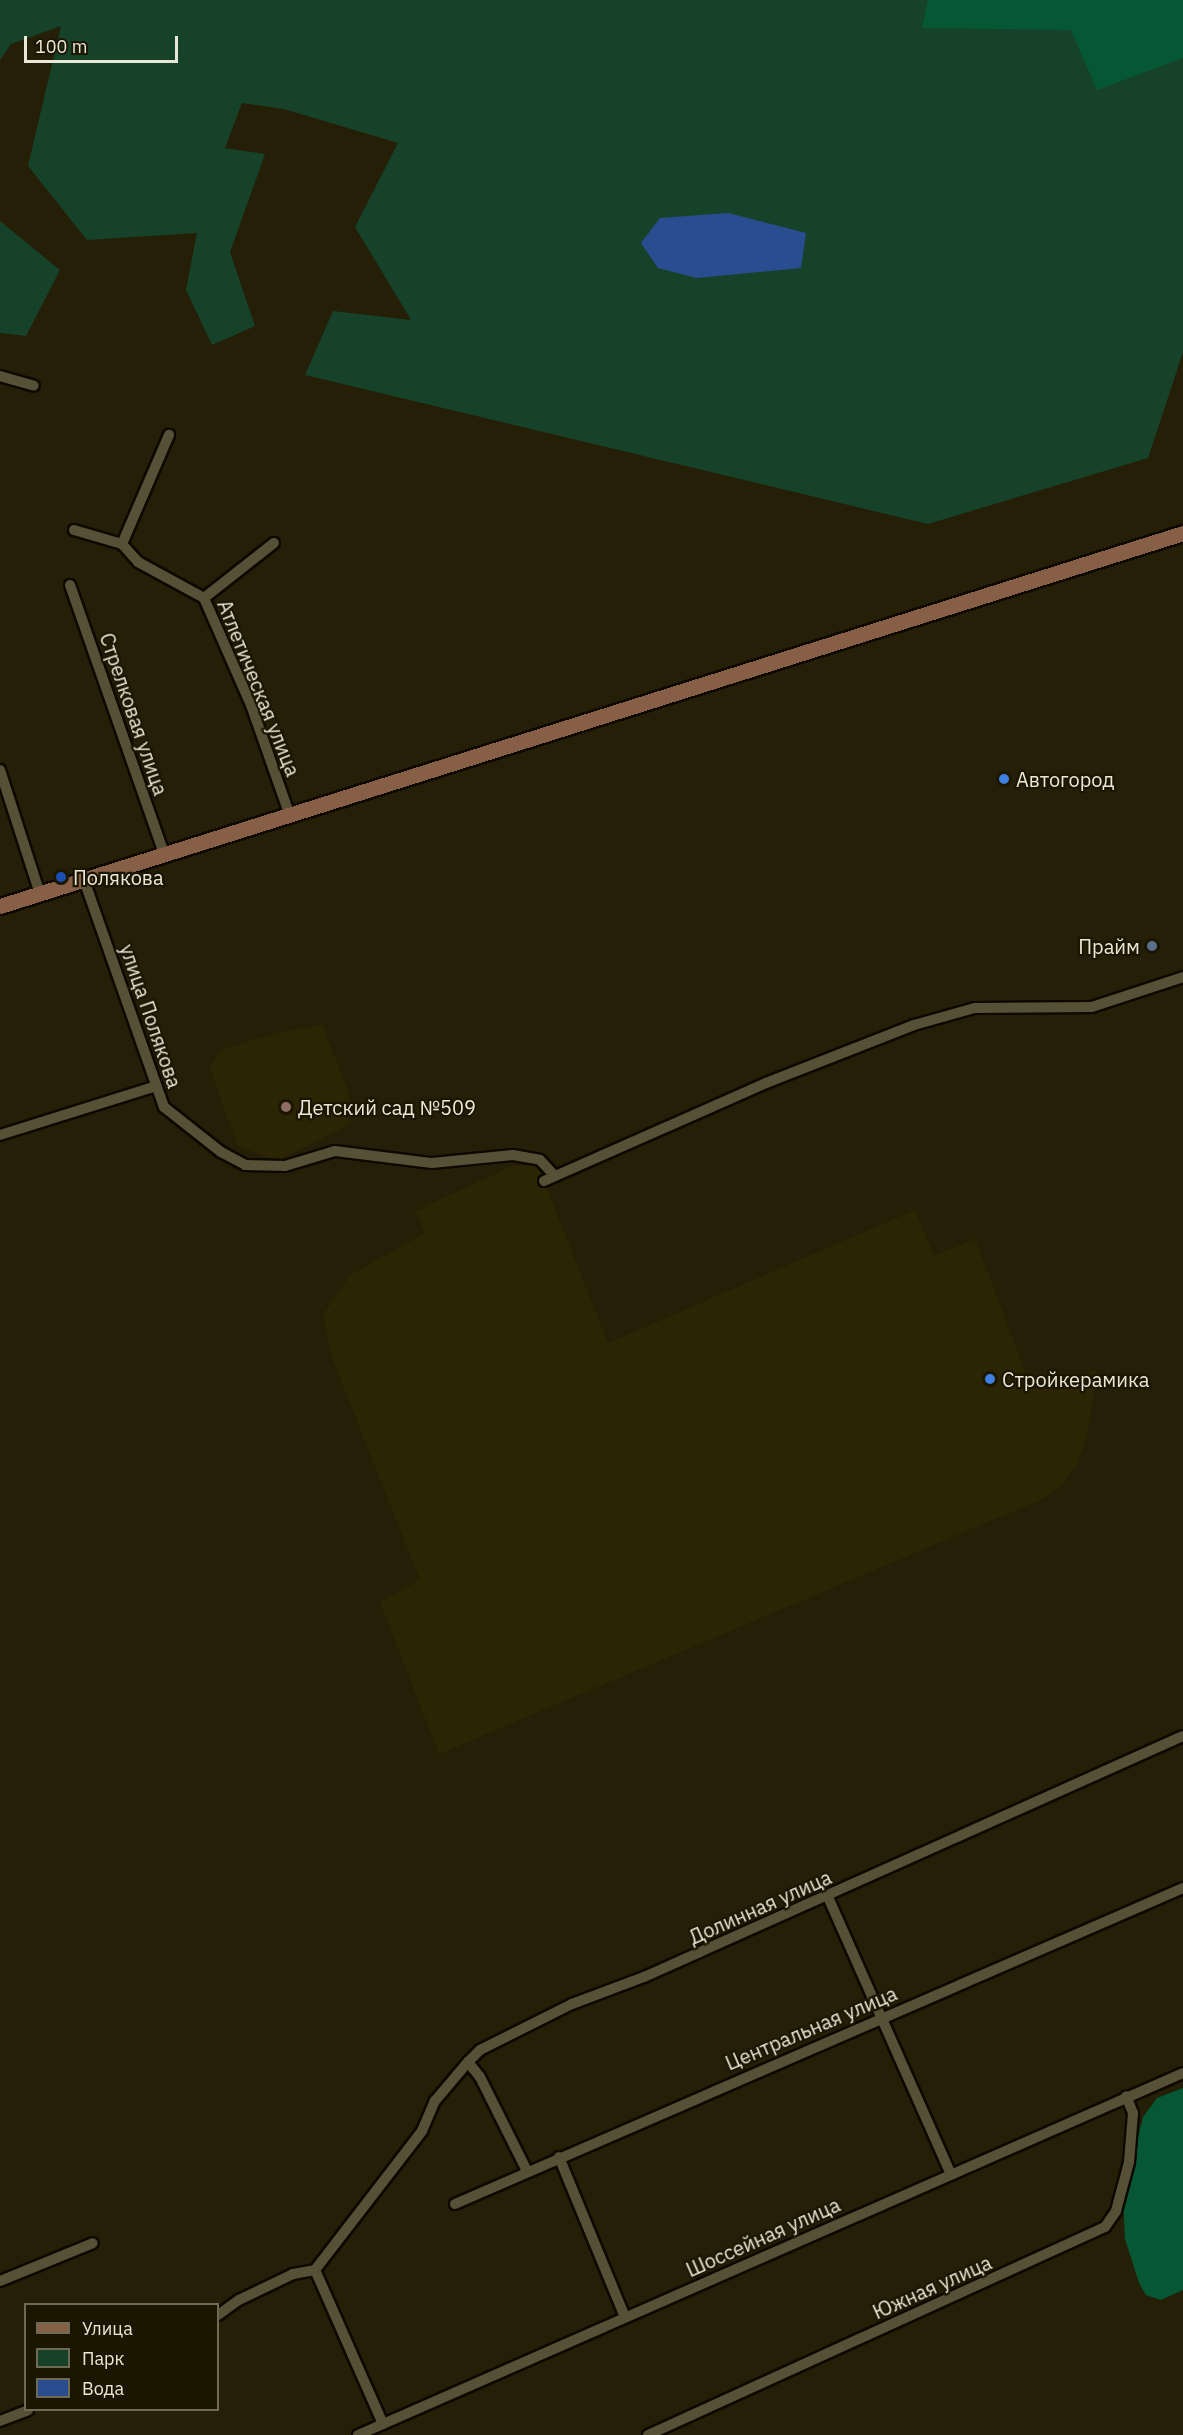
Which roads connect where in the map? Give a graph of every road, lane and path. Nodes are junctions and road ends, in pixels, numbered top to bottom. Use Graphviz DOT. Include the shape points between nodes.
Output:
graph roads {
  1 [pos="0,376"];
  2 [pos="34,386"];
  3 [pos="169,435"];
  4 [pos="74,530"];
  5 [pos="1183,533"];
  6 [pos="274,543"];
  7 [pos="122,544"];
  8 [pos="70,585"];
  9 [pos="204,598"];
  10 [pos="0,770"];
  11 [pos="290,816"];
  12 [pos="164,854"];
  13 [pos="84,880"];
  14 [pos="40,894"];
  15 [pos="0,906"];
  16 [pos="1183,977"];
  17 [pos="156,1086"];
  18 [pos="0,1135"];
  19 [pos="555,1176"];
  20 [pos="544,1181"];
  21 [pos="1183,1736"];
  22 [pos="1183,1887"];
  23 [pos="828,1897"];
  24 [pos="883,2016"];
  25 [pos="468,2062"];
  26 [pos="1183,2073"];
  27 [pos="1126,2096"];
  28 [pos="559,2157"];
  29 [pos="527,2171"];
  30 [pos="951,2174"];
  31 [pos="455,2204"];
  32 [pos="93,2243"];
  33 [pos="315,2270"];
  34 [pos="0,2281"];
  35 [pos="219,2314"];
  36 [pos="625,2317"];
  37 [pos="24,2411"];
  38 [pos="0,2421"];
  39 [pos="383,2424"];
  40 [pos="358,2435"];
  41 [pos="648,2435"];
  1 -- 2 [label="street"];
  3 -- 7 [label="street"];
  4 -- 7 [label="street"];
  5 -- 11 [label="street"];
  6 -- 9 [label="street"];
  7 -- 9 [label="street, Атлетическая улица" via="138,562"];
  8 -- 12 [label="street, Стрелковая улица"];
  9 -- 11 [label="street, Атлетическая улица" via="251,705"];
  10 -- 14 [label="street"];
  11 -- 12 [label="street"];
  12 -- 13 [label="street"];
  13 -- 14 [label="street"];
  13 -- 17 [label="street, улица Полякова"];
  14 -- 15 [label="street"];
  16 -- 19 [label="street" via="1092,1007 975,1008 914,1025 766,1083"];
  17 -- 18 [label="street"];
  17 -- 19 [label="street, улица Полякова" via="170,1113 221,1152 245,1164 285,1166 335,1151 432,1163 513,1155 540,1160"];
  19 -- 20 [label="street"];
  21 -- 23 [label="street, Долинная улица"];
  22 -- 24 [label="street, Центральная улица"];
  23 -- 24 [label="street"];
  23 -- 25 [label="street, Долинная улица" via="534,2021 480,2050"];
  24 -- 28 [label="street, Центральная улица"];
  24 -- 30 [label="street"];
  25 -- 29 [label="street" via="480,2077"];
  25 -- 33 [label="street, Долинная улица" via="435,2101 422,2131"];
  26 -- 27 [label="street, Шоссейная улица"];
  27 -- 30 [label="street, Шоссейная улица"];
  27 -- 41 [label="street, Южная улица" via="1133,2113 1129,2162 1116,2211 1104,2227"];
  28 -- 29 [label="street, Центральная улица"];
  28 -- 36 [label="street"];
  29 -- 31 [label="street, Центральная улица"];
  30 -- 36 [label="street, Шоссейная улица"];
  32 -- 34 [label="street"];
  33 -- 35 [label="street" via="293,2274"];
  33 -- 39 [label="street"];
  36 -- 39 [label="street, Шоссейная улица"];
  37 -- 38 [label="street"];
  39 -- 40 [label="street, Шоссейная улица"];
}
